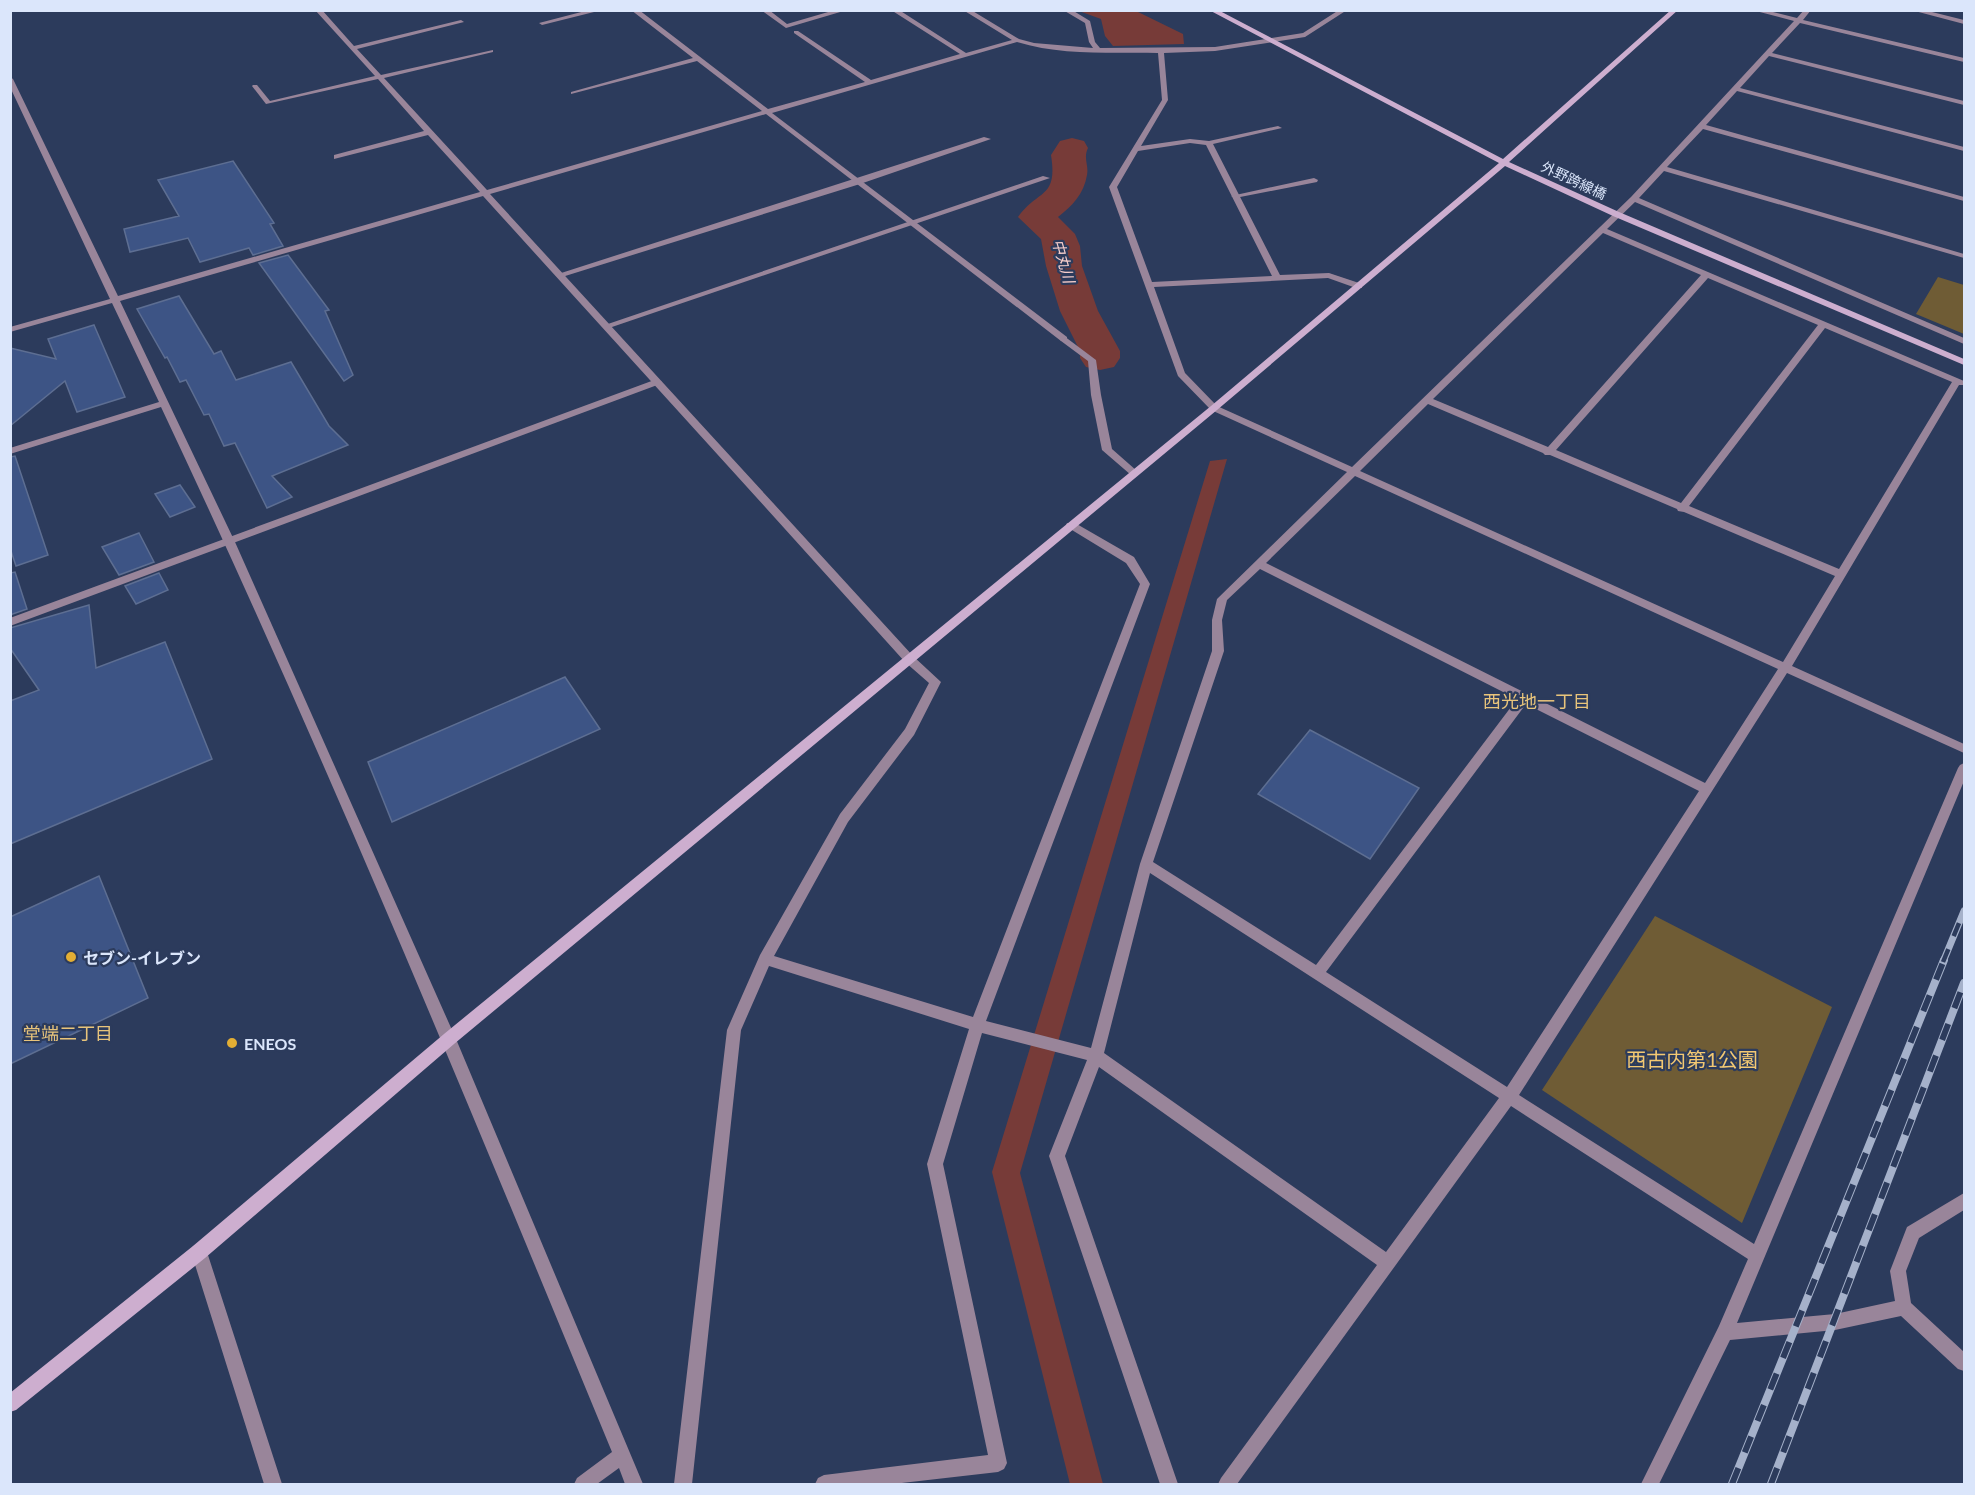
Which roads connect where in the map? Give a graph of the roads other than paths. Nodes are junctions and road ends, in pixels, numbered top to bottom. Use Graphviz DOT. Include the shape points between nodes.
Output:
graph roads {
  1 [pos="318,10"];
  2 [pos="599,10"];
  3 [pos="634,10"];
  4 [pos="764,10"];
  5 [pos="844,10"];
  6 [pos="894,10"];
  7 [pos="966,10"];
  8 [pos="1066,10"];
  9 [pos="1212,10"];
  10 [pos="1344,10"];
  11 [pos="1675,10"];
  12 [pos="1755,10"];
  13 [pos="1808,10"];
  14 [pos="1914,10"];
  15 [pos="1798,21"];
  16 [pos="461,22"];
  17 [pos="1965,22"];
  18 [pos="542,23"];
  19 [pos="796,32"];
  20 [pos="1017,40"];
  21 [pos="1271,41"];
  22 [pos="352,48"];
  23 [pos="1098,50"];
  24 [pos="491,51"];
  25 [pos="1161,51"];
  26 [pos="1768,54"];
  27 [pos="965,55"];
  28 [pos="698,59"];
  29 [pos="1965,60"];
  30 [pos="380,78"];
  31 [pos="870,82"];
  32 [pos="12,85"];
  33 [pos="255,86"];
  34 [pos="1736,89"];
  35 [pos="573,93"];
  36 [pos="1965,103"];
  37 [pos="768,111"];
  38 [pos="1701,126"];
  39 [pos="1278,128"];
  40 [pos="429,132"];
  41 [pos="987,139"];
  42 [pos="1209,143"];
  43 [pos="1136,149"];
  44 [pos="1965,149"];
  45 [pos="338,157"];
  46 [pos="1503,162"];
  47 [pos="1662,168"];
  48 [pos="1046,178"];
  49 [pos="1314,180"];
  50 [pos="857,182"];
  51 [pos="484,192"];
  52 [pos="1235,196"];
  53 [pos="1634,199"];
  54 [pos="1965,199"];
  55 [pos="1616,214"];
  56 [pos="910,224"];
  57 [pos="1602,230"];
  58 [pos="1965,256"];
  59 [pos="559,274"];
  60 [pos="1707,275"];
  61 [pos="1276,276"];
  62 [pos="1150,285"];
  63 [pos="1359,286"];
  64 [pos="114,301"];
  65 [pos="1824,323"];
  66 [pos="606,326"];
  67 [pos="10,330"];
  68 [pos="1965,341"];
  69 [pos="1965,362"];
  70 [pos="657,382"];
  71 [pos="1961,383"];
  72 [pos="1426,400"];
  73 [pos="163,404"];
  74 [pos="1214,408"];
  75 [pos="10,451"];
  76 [pos="1548,453"];
  77 [pos="1353,472"];
  78 [pos="1134,473"];
  79 [pos="1682,509"];
  80 [pos="1071,525"];
  81 [pos="230,542"];
  82 [pos="1259,564"];
  83 [pos="1841,574"];
  84 [pos="10,622"];
  85 [pos="909,659"];
  86 [pos="1785,668"];
  87 [pos="1524,698"];
  88 [pos="1965,748"];
  89 [pos="1965,768"];
  90 [pos="1706,789"];
  91 [pos="1146,864"];
  92 [pos="765,959"];
  93 [pos="1317,974"];
  94 [pos="977,1025"];
  95 [pos="449,1039"];
  96 [pos="1096,1056"];
  97 [pos="1510,1096"];
  98 [pos="1965,1201"];
  99 [pos="199,1252"];
  100 [pos="1757,1255"];
  101 [pos="1389,1264"];
  102 [pos="1904,1307"];
  103 [pos="1725,1332"];
  104 [pos="1965,1362"];
  105 [pos="10,1404"];
  106 [pos="622,1455"];
  107 [pos="273,1485"];
  108 [pos="583,1485"];
  109 [pos="634,1485"];
  110 [pos="683,1485"];
  111 [pos="824,1485"];
  112 [pos="1168,1485"];
  113 [pos="1227,1485"];
  114 [pos="1650,1485"];
  1 -- 22 [label="street"];
  2 -- 18 [label="street"];
  3 -- 28 [label="street"];
  4 -- 5 [label="street" via="786,26"];
  6 -- 27 [label="street"];
  7 -- 20 [label="street"];
  8 -- 23 [label="street" via="1088,22"];
  9 -- 21 [label="street, 外野跨線橋"];
  10 -- 21 [label="street" via="1305,35"];
  11 -- 46 [label="street"];
  12 -- 15 [label="street"];
  13 -- 15 [label="street"];
  14 -- 17 [label="street"];
  15 -- 26 [label="street"];
  15 -- 29 [label="street"];
  16 -- 22 [label="street"];
  19 -- 31 [label="street"];
  20 -- 23 [label="street" via="1033,45"];
  20 -- 27 [label="street"];
  21 -- 25 [label="street"];
  21 -- 46 [label="street, 外野跨線橋"];
  22 -- 30 [label="street"];
  23 -- 25 [label="street"];
  24 -- 30 [label="street"];
  25 -- 43 [label="street" via="1165,100"];
  26 -- 34 [label="street"];
  26 -- 36 [label="street"];
  27 -- 31 [label="street"];
  28 -- 35 [label="street"];
  28 -- 37 [label="street"];
  30 -- 33 [label="street" via="268,103"];
  30 -- 40 [label="street"];
  31 -- 37 [label="street"];
  32 -- 64 [label="street"];
  34 -- 38 [label="street"];
  34 -- 44 [label="street"];
  37 -- 50 [label="street"];
  37 -- 51 [label="street"];
  38 -- 47 [label="street"];
  38 -- 54 [label="street"];
  39 -- 42 [label="street"];
  40 -- 45 [label="street"];
  40 -- 51 [label="street"];
  41 -- 50 [label="street"];
  42 -- 43 [label="street" via="1190,141"];
  42 -- 52 [label="street"];
  43 -- 62 [label="street" via="1113,187"];
  46 -- 55 [label="street, 外野跨線橋"];
  46 -- 63 [label="street"];
  47 -- 53 [label="street"];
  47 -- 58 [label="street"];
  48 -- 56 [label="street"];
  49 -- 52 [label="street"];
  50 -- 56 [label="street"];
  50 -- 59 [label="street"];
  51 -- 59 [label="street"];
  51 -- 64 [label="street"];
  52 -- 61 [label="street"];
  53 -- 55 [label="street"];
  53 -- 68 [label="street"];
  55 -- 57 [label="street"];
  55 -- 69 [label="street, 外野跨線橋"];
  56 -- 66 [label="street"];
  56 -- 78 [label="street" via="1092,360 1107,450"];
  57 -- 60 [label="street"];
  57 -- 72 [label="street"];
  59 -- 66 [label="street"];
  60 -- 65 [label="street"];
  60 -- 76 [label="street"];
  61 -- 62 [label="street"];
  61 -- 63 [label="street" via="1329,275"];
  62 -- 74 [label="street" via="1181,374"];
  63 -- 74 [label="street"];
  64 -- 67 [label="street"];
  64 -- 73 [label="street"];
  65 -- 71 [label="street"];
  65 -- 79 [label="street"];
  66 -- 70 [label="street"];
  70 -- 81 [label="street"];
  70 -- 85 [label="street"];
  71 -- 83 [label="street"];
  72 -- 76 [label="street"];
  72 -- 77 [label="street"];
  73 -- 75 [label="street"];
  73 -- 81 [label="street"];
  74 -- 77 [label="street"];
  74 -- 78 [label="street"];
  76 -- 79 [label="street"];
  77 -- 82 [label="street"];
  77 -- 86 [label="street"];
  78 -- 80 [label="street"];
  79 -- 83 [label="street"];
  80 -- 85 [label="street"];
  80 -- 94 [label="street" via="1130,560 1145,584"];
  81 -- 84 [label="street"];
  81 -- 95 [label="street"];
  82 -- 87 [label="street"];
  82 -- 91 [label="street" via="1222,599 1217,620 1218,651"];
  83 -- 86 [label="street"];
  85 -- 92 [label="street" via="935,682 910,732 844,818"];
  85 -- 95 [label="street"];
  86 -- 88 [label="street"];
  86 -- 90 [label="street"];
  87 -- 90 [label="street"];
  87 -- 93 [label="street"];
  89 -- 100 [label="street"];
  90 -- 97 [label="street"];
  91 -- 93 [label="street"];
  91 -- 96 [label="street"];
  92 -- 94 [label="street"];
  92 -- 110 [label="street" via="734,1030"];
  93 -- 97 [label="street"];
  94 -- 96 [label="street"];
  94 -- 111 [label="street" via="934,1164 998,1463"];
  95 -- 99 [label="street"];
  95 -- 106 [label="street"];
  96 -- 101 [label="street"];
  96 -- 112 [label="street" via="1057,1156"];
  97 -- 100 [label="street"];
  97 -- 101 [label="street"];
  98 -- 102 [label="street" via="1913,1233 1899,1271"];
  99 -- 105 [label="street"];
  99 -- 107 [label="street"];
  100 -- 103 [label="street"];
  101 -- 113 [label="street"];
  102 -- 103 [label="street" via="1835,1322"];
  102 -- 104 [label="street"];
  103 -- 114 [label="street"];
  106 -- 108 [label="street"];
  106 -- 109 [label="street"];
}
